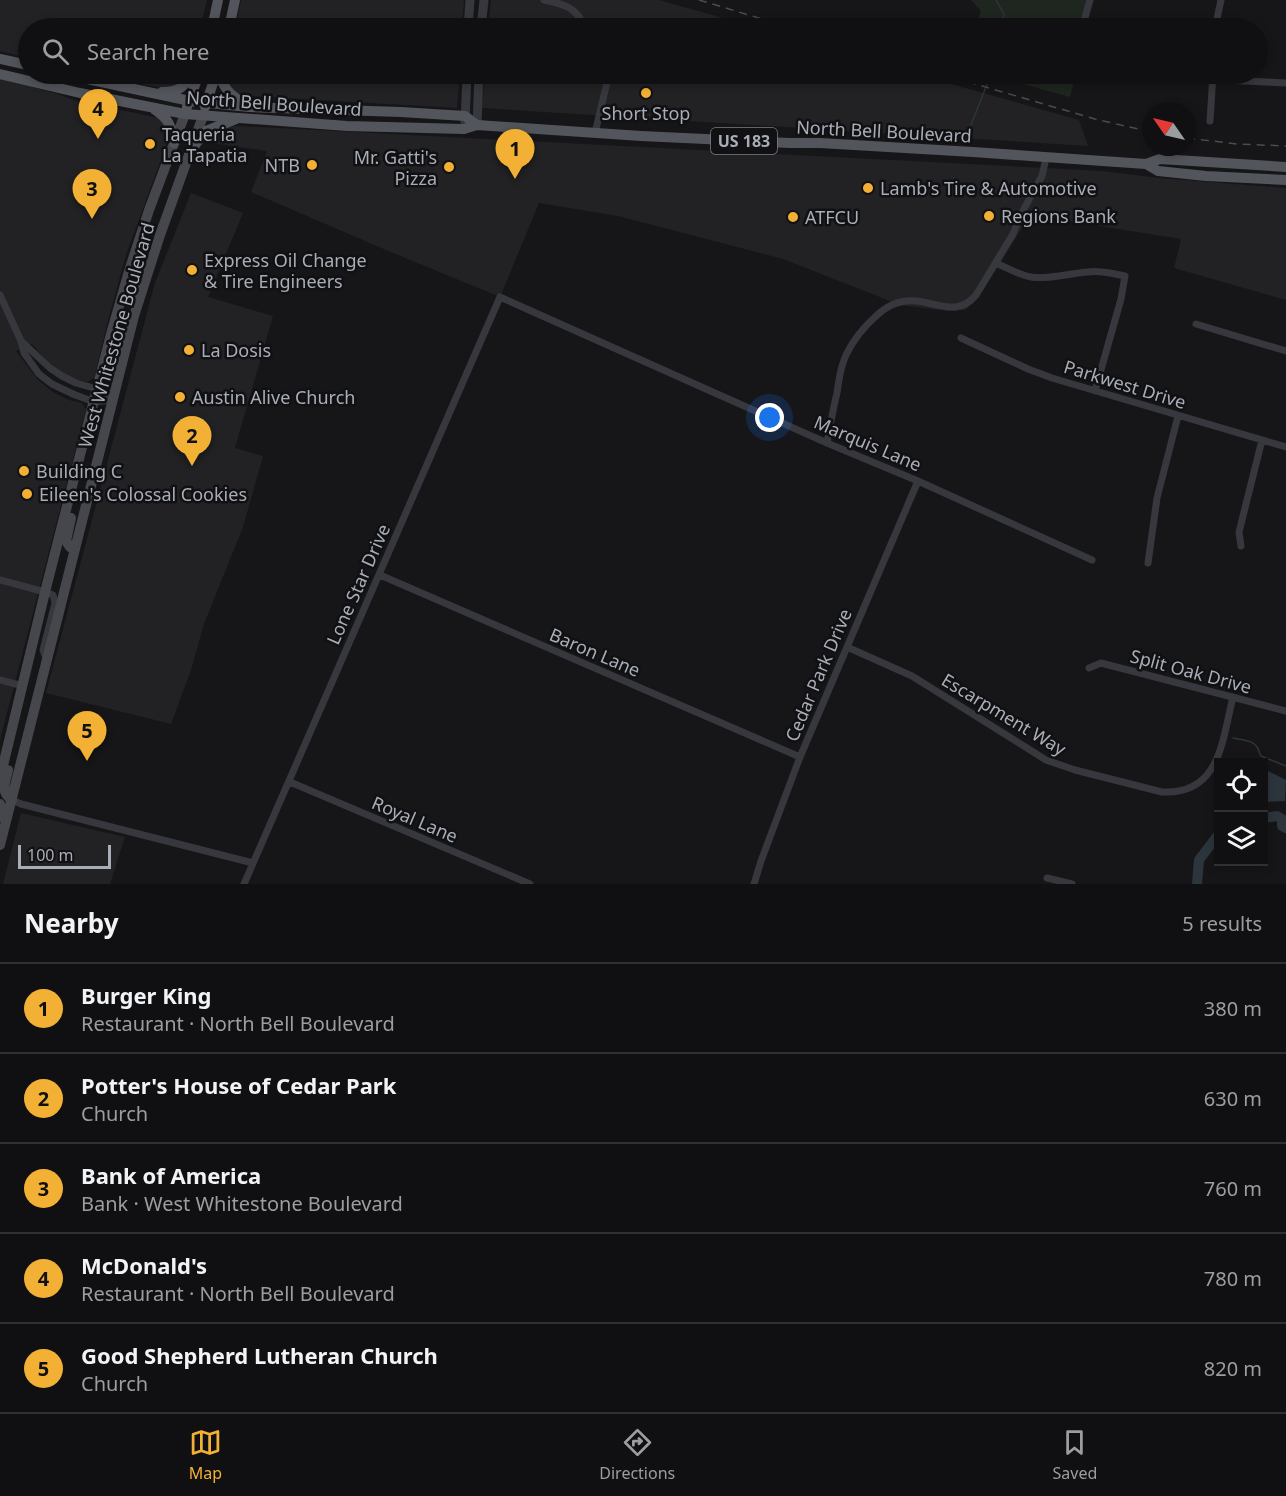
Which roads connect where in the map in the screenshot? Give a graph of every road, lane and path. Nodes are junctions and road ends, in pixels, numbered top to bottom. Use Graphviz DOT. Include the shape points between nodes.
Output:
graph roads {
  1 [pos="218,0"];
  2 [pos="235,0"];
  3 [pos="470,0"];
  4 [pos="484,0"];
  5 [pos="544,0"];
  6 [pos="1090,0"];
  7 [pos="1221,0"];
  8 [pos="214,18"];
  9 [pos="231,18"];
  10 [pos="469,18"];
  11 [pos="482,18"];
  12 [pos="580,18"];
  13 [pos="1086,18"];
  14 [pos="1217,18"];
  15 [pos="0,59"];
  16 [pos="18,63"];
  17 [pos="0,74"];
  18 [pos="18,78"];
  19 [pos="1268,82"];
  20 [pos="1286,83"];
  21 [pos="42,84"];
  22 [pos="112,84"];
  23 [pos="185,84"];
  24 [pos="196,84"];
  25 [pos="214,84"];
  26 [pos="222,84"];
  27 [pos="467,84"];
  28 [pos="479,84"];
  29 [pos="607,84"];
  30 [pos="1213,84"];
  31 [pos="146,91"];
  32 [pos="190,101"];
  33 [pos="207,103"];
  34 [pos="249,106"];
  35 [pos="151,107"];
  36 [pos="185,114"];
  37 [pos="203,116"];
  38 [pos="465,116"];
  39 [pos="239,118"];
  40 [pos="1210,122"];
  41 [pos="477,125"];
  42 [pos="464,129"];
  43 [pos="595,133"];
  44 [pos="174,143"];
  45 [pos="191,150"];
  46 [pos="1046,158"];
  47 [pos="1146,164"];
  48 [pos="1286,167"];
  49 [pos="1286,180"];
  50 [pos="996,263"];
  51 [pos="0,295"];
  52 [pos="500,297"];
  53 [pos="1196,324"];
  54 [pos="961,338"];
  55 [pos="21,341"];
  56 [pos="1286,351"];
  57 [pos="98,389"];
  58 [pos="1095,391"];
  59 [pos="112,400"];
  60 [pos="94,402"];
  61 [pos="1178,416"];
  62 [pos="1262,440"];
  63 [pos="827,442"];
  64 [pos="1286,447"];
  65 [pos="918,481"];
  66 [pos="71,488"];
  67 [pos="1241,546"];
  68 [pos="75,549"];
  69 [pos="1092,560"];
  70 [pos="1148,563"];
  71 [pos="380,575"];
  72 [pos="0,580"];
  73 [pos="45,592"];
  74 [pos="847,647"];
  75 [pos="46,660"];
  76 [pos="1089,668"];
  77 [pos="0,680"];
  78 [pos="23,686"];
  79 [pos="1233,697"];
  80 [pos="1286,711"];
  81 [pos="16,715"];
  82 [pos="5,740"];
  83 [pos="800,757"];
  84 [pos="0,778"];
  85 [pos="290,782"];
  86 [pos="12,800"];
  87 [pos="0,804"];
  88 [pos="0,817"];
  89 [pos="0,845"];
  90 [pos="253,863"];
  91 [pos="1047,878"];
  92 [pos="244,884"];
  93 [pos="530,884"];
  94 [pos="754,884"];
  95 [pos="1071,884"];
  1 -- 8 [label="main road"];
  2 -- 9 [label="main road"];
  3 -- 10 [label="street"];
  4 -- 11 [label="street"];
  5 -- 12 [label="street" via="566,5"];
  6 -- 13 [label="street"];
  7 -- 14 [label="street"];
  15 -- 16 [label="main road"];
  17 -- 18 [label="main road, North Bell Boulevard / US 183"];
  19 -- 20 [label="street"];
  21 -- 35 [label="main road, North Bell Boulevard / US 183"];
  22 -- 31 [label="main road, North Bell Boulevard"];
  23 -- 31 [label="main road" via="172,92"];
  24 -- 32 [label="main road"];
  25 -- 33 [label="main road"];
  26 -- 34 [label="main road" via="232,96"];
  27 -- 38 [label="street"];
  28 -- 41 [label="street"];
  29 -- 43 [label="street"];
  30 -- 40 [label="street"];
  31 -- 32 [label="main road, North Bell Boulevard"];
  32 -- 33 [label="main road, North Bell Boulevard"];
  32 -- 36 [label="main road"];
  33 -- 34 [label="main road, North Bell Boulevard"];
  33 -- 37 [label="main road"];
  34 -- 38 [label="main road, North Bell Boulevard"];
  35 -- 36 [label="main road, North Bell Boulevard / US 183"];
  35 -- 44 [label="main road" via="171,126"];
  36 -- 37 [label="main road, North Bell Boulevard / US 183"];
  36 -- 44 [label="main road, West Whitestone Boulevard"];
  37 -- 39 [label="main road, North Bell Boulevard / US 183"];
  37 -- 45 [label="main road, West Whitestone Boulevard"];
  38 -- 41 [label="main road"];
  38 -- 42 [label="street"];
  39 -- 42 [label="main road, North Bell Boulevard / US 183"];
  39 -- 45 [label="main road" via="206,131"];
  41 -- 42 [label="main road, North Bell Boulevard / US 183"];
  41 -- 43 [label="main road, North Bell Boulevard / US 183"];
  43 -- 46 [label="main road, North Bell Boulevard / US 183"];
  44 -- 57 [label="main road, West Whitestone Boulevard" via="129,271"];
  45 -- 59 [label="main road, West Whitestone Boulevard" via="144,282"];
  46 -- 47 [label="main road, North Bell Boulevard / US 183"];
  46 -- 50 [label="street" via="1042,176"];
  47 -- 48 [label="main road, North Bell Boulevard / US 183" via="1160,159"];
  47 -- 49 [label="main road, North Bell Boulevard / US 183" via="1158,171"];
  50 -- 58 [label="street" via="1031,277 1090,271 1125,276"];
  50 -- 63 [label="street" via="976,295 964,306 897,302 867,325 842,367"];
  51 -- 55 [label="street"];
  52 -- 63 [label="street, Marquis Lane"];
  52 -- 71 [label="street, Lone Star Drive"];
  53 -- 56 [label="street"];
  54 -- 58 [label="street, Parkwest Drive" via="1028,369"];
  55 -- 57 [label="street" via="62,376"];
  55 -- 60 [label="street" via="24,353 39,374 66,392"];
  57 -- 59 [label="street"];
  57 -- 60 [label="main road, West Whitestone Boulevard"];
  58 -- 61 [label="street, Parkwest Drive"];
  59 -- 60 [label="street"];
  59 -- 68 [label="main road, West Whitestone Boulevard"];
  60 -- 66 [label="main road, West Whitestone Boulevard"];
  61 -- 62 [label="street, Parkwest Drive"];
  61 -- 70 [label="street" via="1157,498"];
  62 -- 64 [label="street, Parkwest Drive"];
  62 -- 67 [label="street" via="1239,532"];
  63 -- 65 [label="street, Marquis Lane"];
  65 -- 69 [label="street, Marquis Lane"];
  65 -- 74 [label="street, Cedar Park Drive"];
  66 -- 68 [label="main road" via="73,511 66,541"];
  66 -- 73 [label="main road, West Whitestone Boulevard"];
  68 -- 75 [label="main road, West Whitestone Boulevard"];
  71 -- 83 [label="street, Baron Lane"];
  71 -- 85 [label="street, Lone Star Drive"];
  72 -- 73 [label="street"];
  73 -- 75 [label="street" via="53,595 55,603 43,650"];
  73 -- 78 [label="main road, West Whitestone Boulevard"];
  74 -- 79 [label="street, Escarpment Way" via="912,676 1046,760 1162,792 1188,790 1210,773 1217,761"];
  74 -- 83 [label="street, Cedar Park Drive"];
  75 -- 86 [label="main road, West Whitestone Boulevard"];
  76 -- 79 [label="street, Split Oak Drive" via="1101,663"];
  77 -- 78 [label="street"];
  78 -- 81 [label="main road, West Whitestone Boulevard"];
  79 -- 80 [label="street, Split Oak Drive"];
  81 -- 82 [label="main road, West Whitestone Boulevard"];
  81 -- 86 [label="main road" via="19,725 3,791"];
  82 -- 84 [label="main road, West Whitestone Boulevard"];
  83 -- 94 [label="street, Cedar Park Drive"];
  85 -- 90 [label="street, Lone Star Drive"];
  85 -- 93 [label="street, Royal Lane"];
  86 -- 89 [label="main road, West Whitestone Boulevard"];
  86 -- 90 [label="street"];
  87 -- 88 [label="main road"];
  90 -- 92 [label="street, Lone Star Drive"];
  91 -- 95 [label="street"];
}
